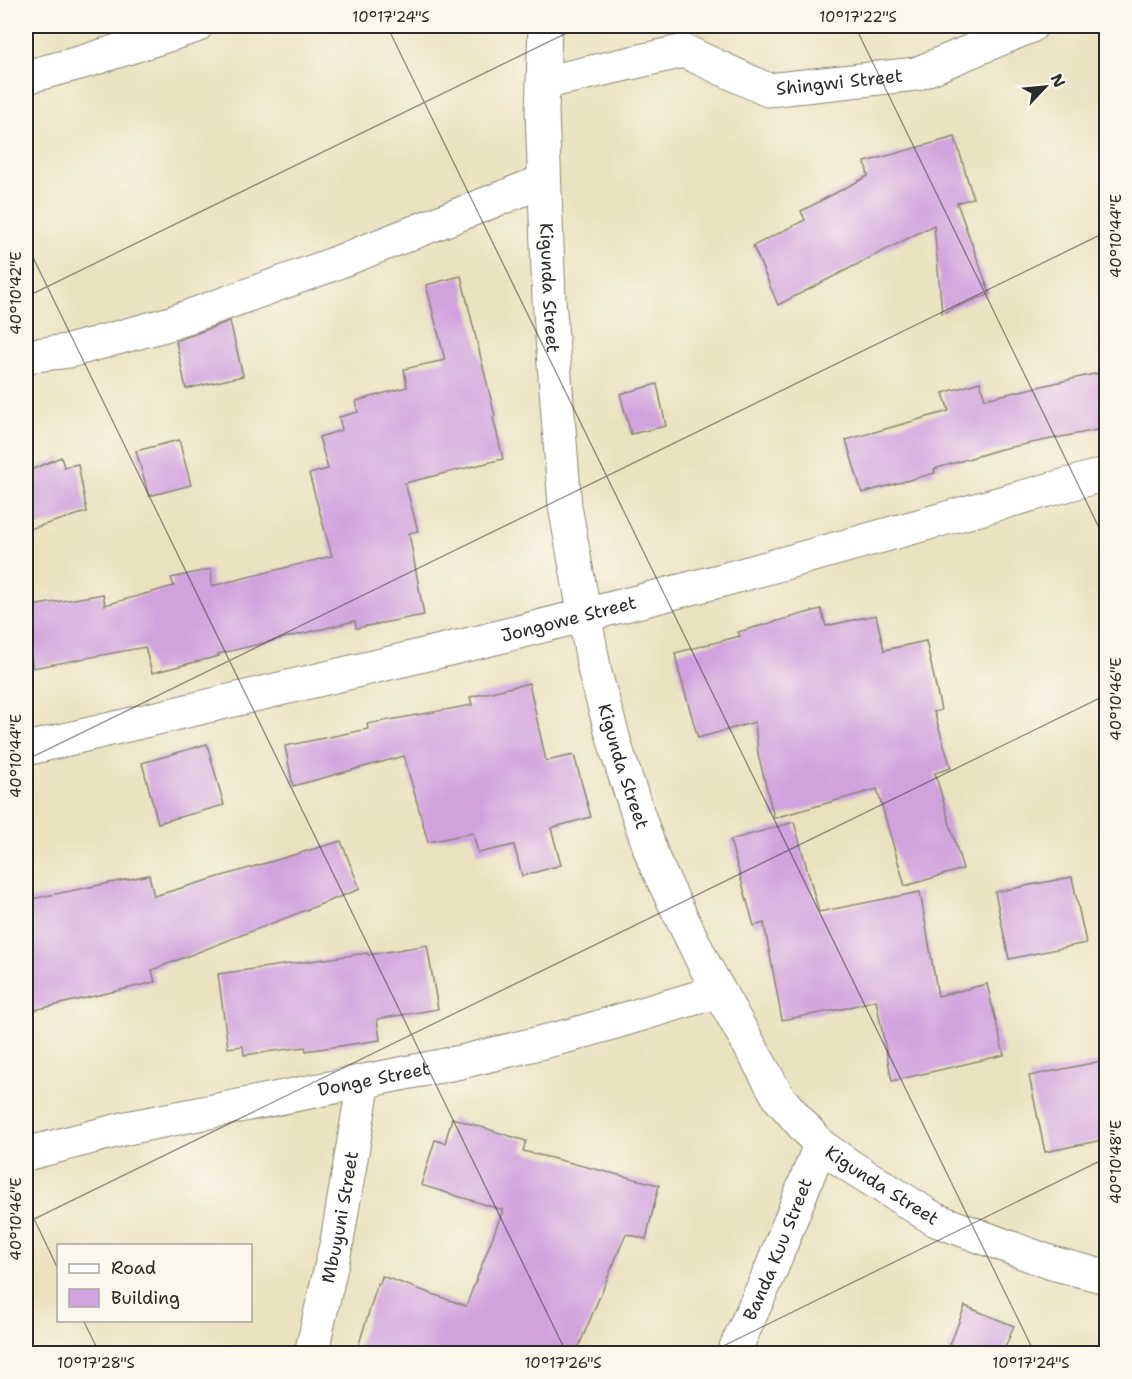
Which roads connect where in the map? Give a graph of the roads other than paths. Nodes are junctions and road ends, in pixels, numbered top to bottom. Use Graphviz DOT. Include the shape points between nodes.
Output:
graph roads {
  1 [pos="196,26"];
  2 [pos="545,26"];
  3 [pos="1031,26"];
  4 [pos="26,77"];
  5 [pos="543,83"];
  6 [pos="544,181"];
  7 [pos="26,356"];
  8 [pos="1107,474"];
  9 [pos="585,614"];
  10 [pos="26,749"];
  11 [pos="719,991"];
  12 [pos="364,1081"];
  13 [pos="820,1145"];
  14 [pos="26,1154"];
  15 [pos="1107,1277"];
  16 [pos="311,1353"];
  17 [pos="733,1353"];
  1 -- 4 [label="main road"];
  2 -- 5 [label="main road, Kigunda Street"];
  3 -- 5 [label="main road, Shingwi Street" via="916,74 768,90 684,51"];
  5 -- 6 [label="main road, Kigunda Street"];
  6 -- 7 [label="main road" via="168,324 69,351"];
  6 -- 9 [label="main road, Kigunda Street" via="565,506"];
  8 -- 9 [label="main road, Jongowe Street"];
  9 -- 10 [label="main road, Jongowe Street"];
  9 -- 11 [label="main road, Kigunda Street" via="595,673 654,861"];
  11 -- 12 [label="main road, Donge Street" via="561,1038"];
  11 -- 13 [label="main road, Kigunda Street" via="779,1098"];
  12 -- 14 [label="main road, Donge Street" via="128,1128"];
  12 -- 16 [label="main road, Mbuyuni Street" via="337,1241"];
  13 -- 15 [label="main road, Kigunda Street" via="936,1220 1052,1263"];
  13 -- 17 [label="main road, Banda Kuu Street"];
}
